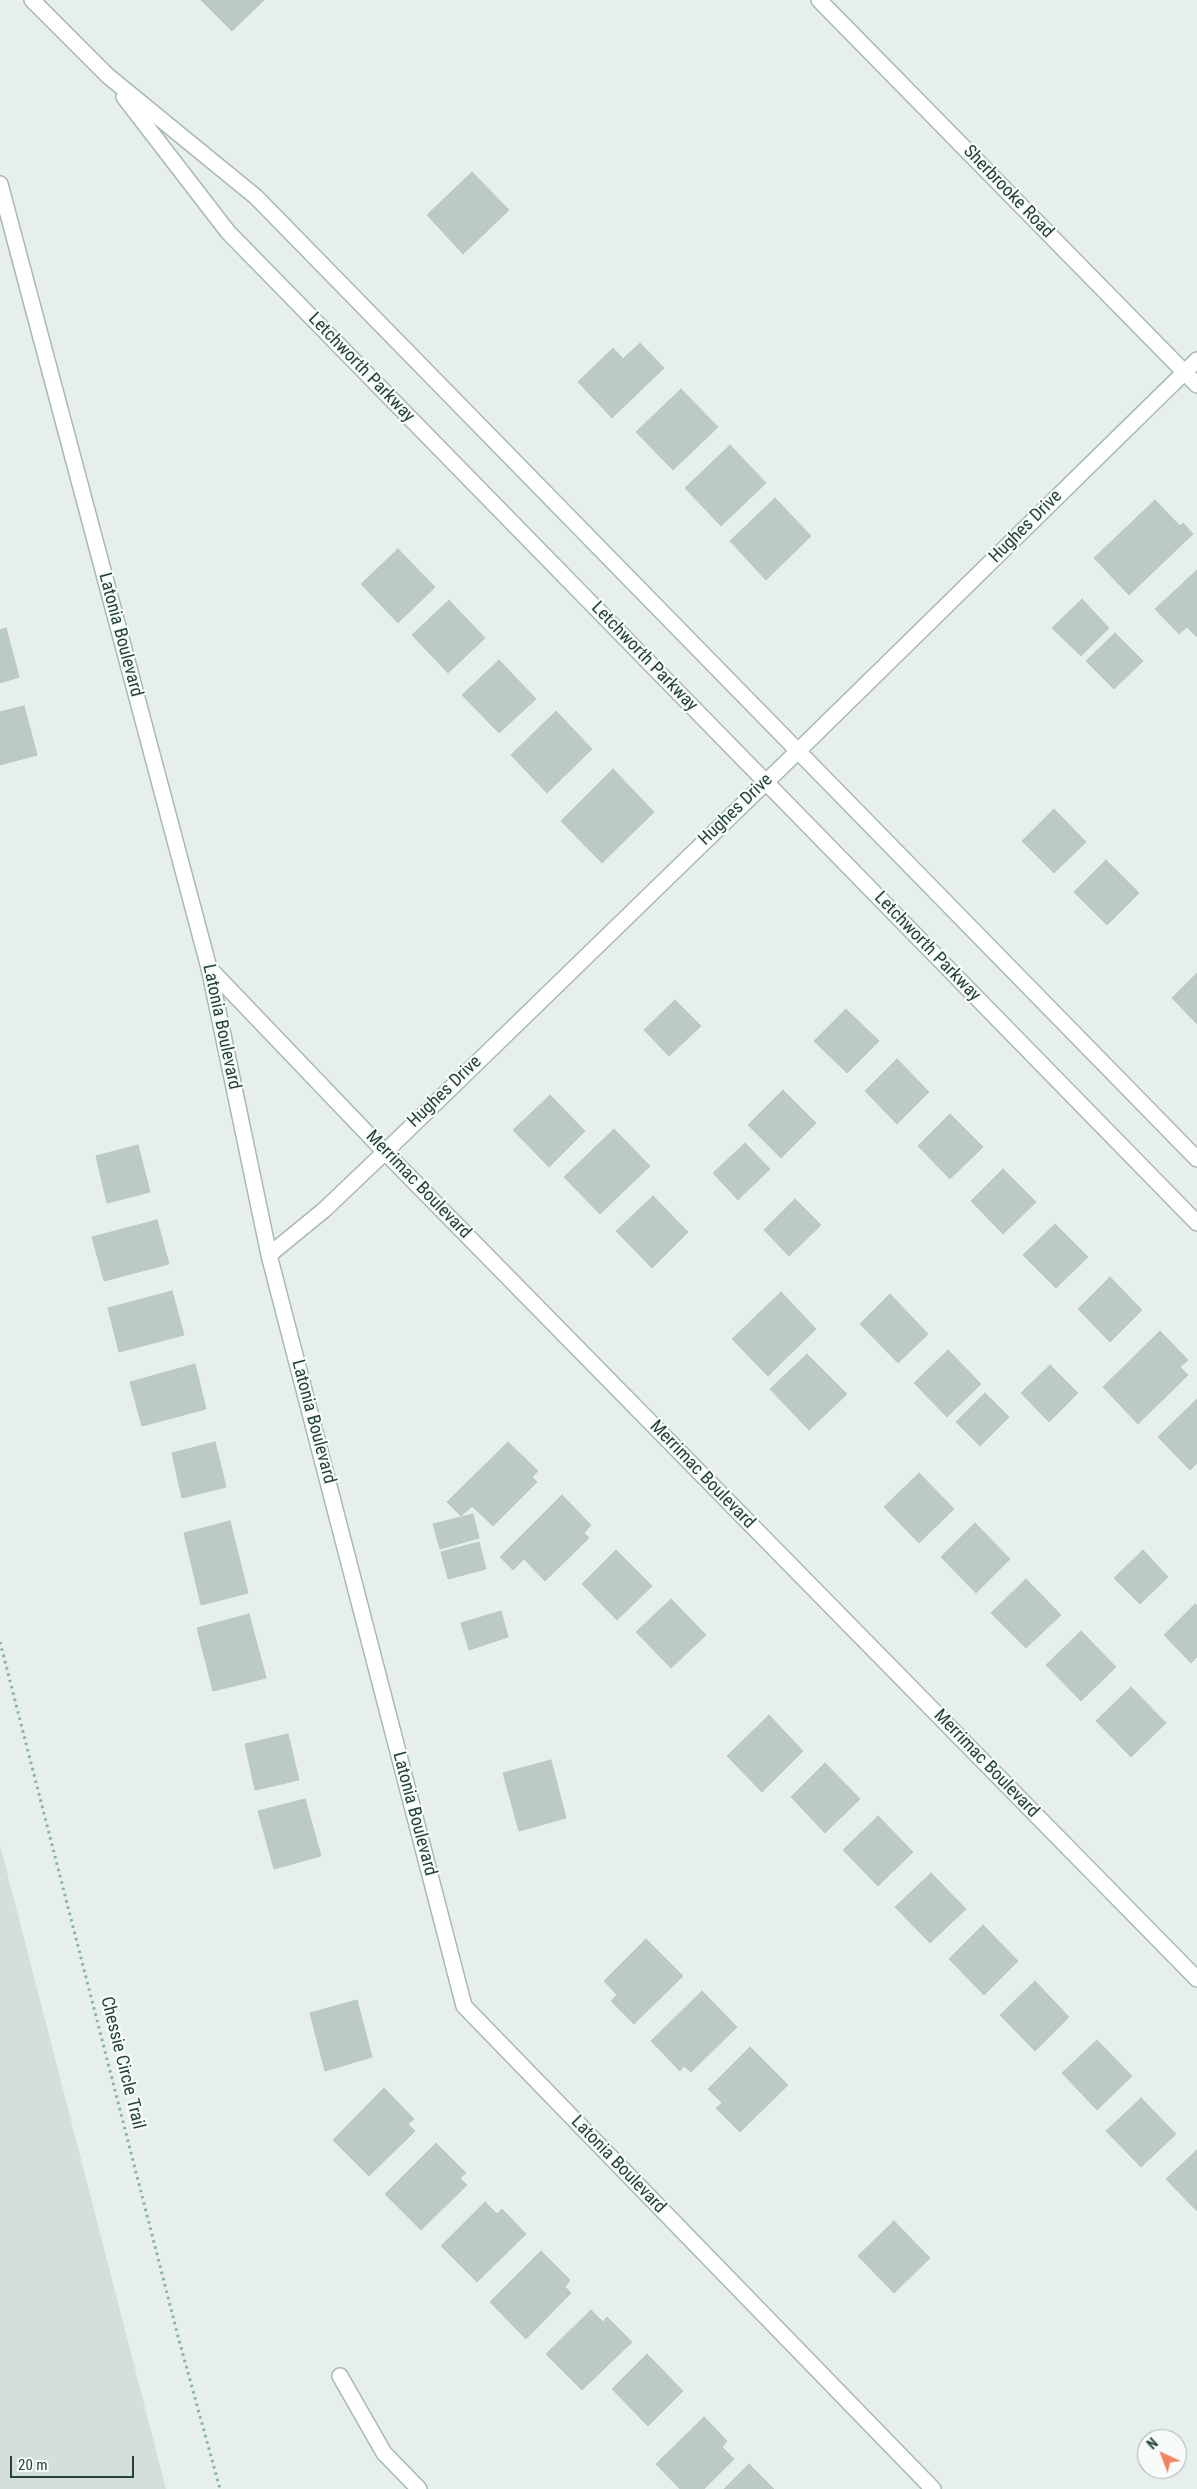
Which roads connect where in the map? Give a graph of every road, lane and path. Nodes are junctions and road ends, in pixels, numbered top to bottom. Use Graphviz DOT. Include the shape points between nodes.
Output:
graph roads {
  1 [pos="32,0"];
  2 [pos="820,0"];
  3 [pos="108,76"];
  4 [pos="0,184"];
  5 [pos="1197,360"];
  6 [pos="1184,372"];
  7 [pos="1197,385"];
  8 [pos="798,751"];
  9 [pos="766,782"];
  10 [pos="209,968"];
  11 [pos="385,1152"];
  12 [pos="1197,1159"];
  13 [pos="1197,1223"];
  14 [pos="270,1254"];
  15 [pos="0,1642"];
  16 [pos="1197,1979"];
  17 [pos="340,2376"];
  18 [pos="220,2489"];
  19 [pos="419,2489"];
  20 [pos="933,2489"];
  1 -- 3 [label="street, Letchworth Parkway"];
  2 -- 6 [label="street, Sherbrooke Road"];
  3 -- 8 [label="street, Letchworth Parkway" via="256,197"];
  3 -- 9 [label="street, Letchworth Parkway" via="228,232"];
  4 -- 10 [label="street, Latonia Boulevard"];
  5 -- 6 [label="street, Hughes Drive"];
  6 -- 7 [label="street, Sherbrooke Road"];
  6 -- 8 [label="street, Hughes Drive"];
  8 -- 9 [label="street, Hughes Drive"];
  8 -- 12 [label="street, Letchworth Parkway"];
  9 -- 11 [label="street, Hughes Drive"];
  9 -- 13 [label="street, Letchworth Parkway"];
  10 -- 11 [label="street, Merrimac Boulevard"];
  10 -- 14 [label="street, Latonia Boulevard"];
  11 -- 14 [label="street, Hughes Drive" via="324,1210"];
  11 -- 16 [label="street, Merrimac Boulevard"];
  14 -- 20 [label="street, Latonia Boulevard" via="464,2006"];
  15 -- 18 [label="path, Chessie Circle Trail" via="176,2331"];
  17 -- 19 [label="street" via="384,2454"];
}
